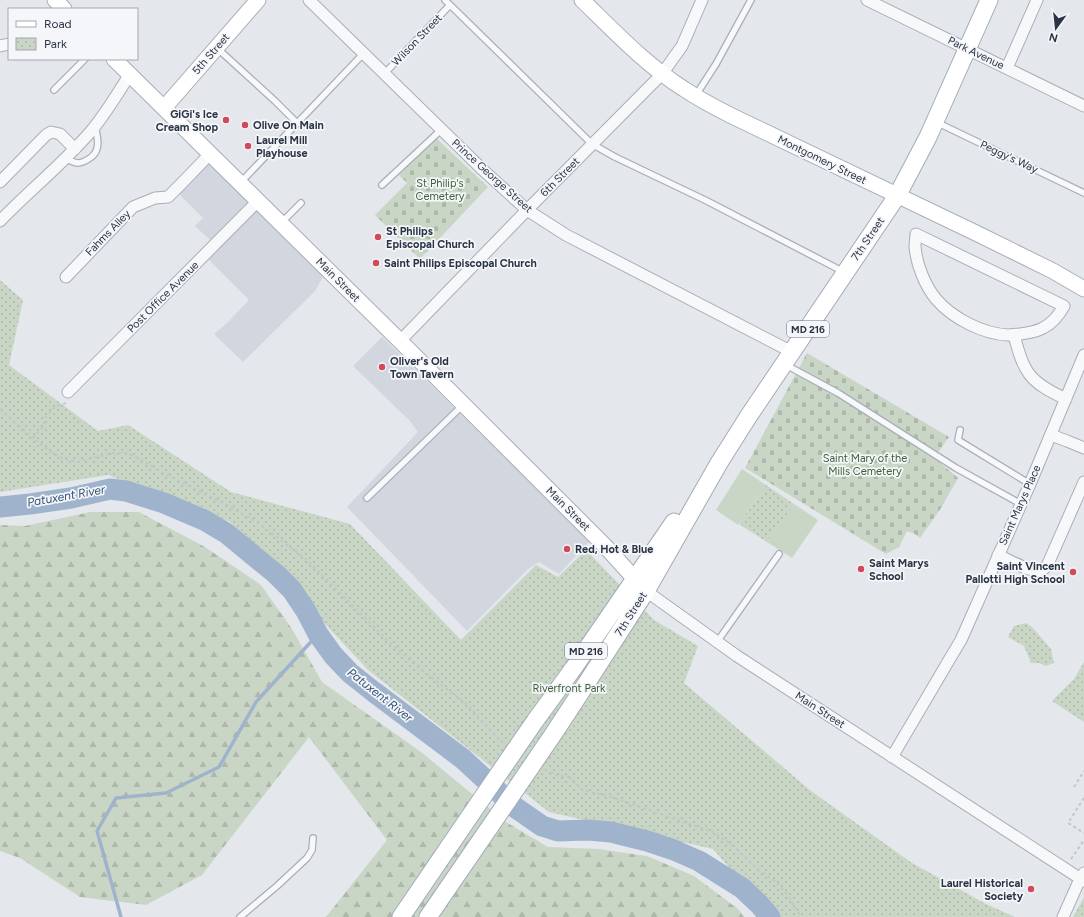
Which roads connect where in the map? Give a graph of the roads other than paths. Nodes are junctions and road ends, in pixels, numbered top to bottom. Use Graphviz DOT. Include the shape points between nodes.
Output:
graph roads {
  1 [pos="258,0"];
  2 [pos="309,0"];
  3 [pos="445,0"];
  4 [pos="702,0"];
  5 [pos="751,0"];
  6 [pos="868,0"];
  7 [pos="989,0"];
  8 [pos="1037,0"];
  9 [pos="583,1"];
  10 [pos="450,5"];
  11 [pos="217,48"];
  12 [pos="968,49"];
  13 [pos="364,53"];
  14 [pos="84,60"];
  15 [pos="115,60"];
  16 [pos="1007,68"];
  17 [pos="130,74"];
  18 [pos="384,74"];
  19 [pos="662,74"];
  20 [pos="54,90"];
  21 [pos="695,96"];
  22 [pos="1084,106"];
  23 [pos="164,108"];
  24 [pos="935,122"];
  25 [pos="297,123"];
  26 [pos="95,126"];
  27 [pos="441,130"];
  28 [pos="592,144"];
  29 [pos="75,149"];
  30 [pos="210,154"];
  31 [pos="66,158"];
  32 [pos="0,182"];
  33 [pos="240,184"];
  34 [pos="382,185"];
  35 [pos="1084,193"];
  36 [pos="898,196"];
  37 [pos="258,201"];
  38 [pos="301,203"];
  39 [pos="527,210"];
  40 [pos="0,221"];
  41 [pos="280,223"];
  42 [pos="846,273"];
  43 [pos="66,277"];
  44 [pos="1084,289"];
  45 [pos="1014,335"];
  46 [pos="400,341"];
  47 [pos="1084,355"];
  48 [pos="788,358"];
  49 [pos="69,397"];
  50 [pos="1066,399"];
  51 [pos="463,405"];
  52 [pos="960,430"];
  53 [pos="1051,435"];
  54 [pos="1084,448"];
  55 [pos="1084,482"];
  56 [pos="1030,484"];
  57 [pos="367,498"];
  58 [pos="1021,504"];
  59 [pos="779,554"];
  60 [pos="998,555"];
  61 [pos="640,585"];
  62 [pos="717,642"];
  63 [pos="892,757"];
  64 [pos="313,838"];
  65 [pos="1083,877"];
  66 [pos="240,917"];
  67 [pos="401,917"];
  68 [pos="428,917"];
  69 [pos="1063,917"];
  1 -- 11 [label="street, 5th Street"];
  2 -- 13 [label="street, Prince George Street"];
  3 -- 10 [label="lane"];
  4 -- 19 [label="street, 6th Street" via="682,46"];
  5 -- 21 [label="lane" via="716,64"];
  6 -- 12 [label="street, Park Avenue"];
  7 -- 12 [label="main road, 7th Street / MD 216"];
  8 -- 16 [label="street"];
  9 -- 19 [label="street, Montgomery Street" via="633,50"];
  10 -- 18 [label="lane, Wilson Street"];
  10 -- 28 [label="lane"];
  11 -- 23 [label="street, 5th Street"];
  11 -- 25 [label="lane"];
  12 -- 16 [label="street, Park Avenue"];
  12 -- 24 [label="main road, 7th Street / MD 216"];
  13 -- 18 [label="street, Prince George Street"];
  13 -- 25 [label="lane"];
  14 -- 20 [label="lane"];
  15 -- 17 [label="street, Main Street"];
  16 -- 22 [label="street, Park Avenue"];
  17 -- 23 [label="street, Main Street"];
  17 -- 26 [label="street"];
  18 -- 27 [label="street, Prince George Street"];
  19 -- 21 [label="street, Montgomery Street"];
  19 -- 28 [label="street, 6th Street"];
  21 -- 36 [label="street, Montgomery Street"];
  23 -- 30 [label="street, Main Street"];
  24 -- 35 [label="lane, Peggy's Way"];
  24 -- 36 [label="main road, 7th Street / MD 216"];
  25 -- 33 [label="lane"];
  26 -- 29 [label="street"];
  26 -- 31 [label="lane" via="98,147 94,155 78,163"];
  27 -- 34 [label="lane"];
  27 -- 39 [label="street, Prince George Street"];
  28 -- 39 [label="street, 6th Street"];
  28 -- 42 [label="lane"];
  29 -- 31 [label="street"];
  29 -- 32 [label="street" via="60,134 51,132"];
  30 -- 33 [label="street, Main Street"];
  30 -- 43 [label="street, Fahms Alley" via="168,197 155,198 133,207"];
  31 -- 40 [label="street"];
  33 -- 37 [label="street, Main Street"];
  36 -- 42 [label="main road, 7th Street / MD 216"];
  36 -- 44 [label="street, Montgomery Street"];
  37 -- 41 [label="street, Main Street"];
  37 -- 49 [label="street, Post Office Avenue"];
  38 -- 41 [label="lane"];
  39 -- 46 [label="street, 6th Street"];
  39 -- 48 [label="street, Prince George Street" via="566,235"];
  41 -- 46 [label="street, Main Street"];
  42 -- 48 [label="main road, 7th Street / MD 216"];
  45 -- 45 [label="street" via="1043,328 1059,315 1064,306 916,234 918,264 935,299 949,312 981,329 997,334"];
  45 -- 50 [label="street" via="1031,377 1048,391"];
  46 -- 51 [label="street, Main Street"];
  47 -- 50 [label="street, Saint Marys Place"];
  48 -- 58 [label="lane" via="956,468"];
  48 -- 61 [label="main road, 7th Street / MD 216" via="719,463 679,515"];
  50 -- 53 [label="street, Saint Marys Place"];
  51 -- 57 [label="lane"];
  51 -- 61 [label="street, Main Street"];
  52 -- 56 [label="lane" via="958,440"];
  53 -- 54 [label="street"];
  53 -- 56 [label="street, Saint Marys Place"];
  55 -- 60 [label="street" via="1047,566 1041,571 1036,571"];
  56 -- 58 [label="street, Saint Marys Place"];
  58 -- 60 [label="street, Saint Marys Place"];
  59 -- 62 [label="lane"];
  60 -- 63 [label="street, Saint Marys Place" via="958,645"];
  61 -- 62 [label="street, Main Street"];
  61 -- 67 [label="main road, 7th Street / MD 216, bridge" via="535,721"];
  61 -- 68 [label="main road, 7th Street / MD 216, bridge" via="576,701"];
  62 -- 63 [label="street, Main Street"];
  63 -- 65 [label="street, Main Street" via="1065,869"];
  64 -- 66 [label="lane" via="312,850 307,858"];
  65 -- 69 [label="street"];
}
